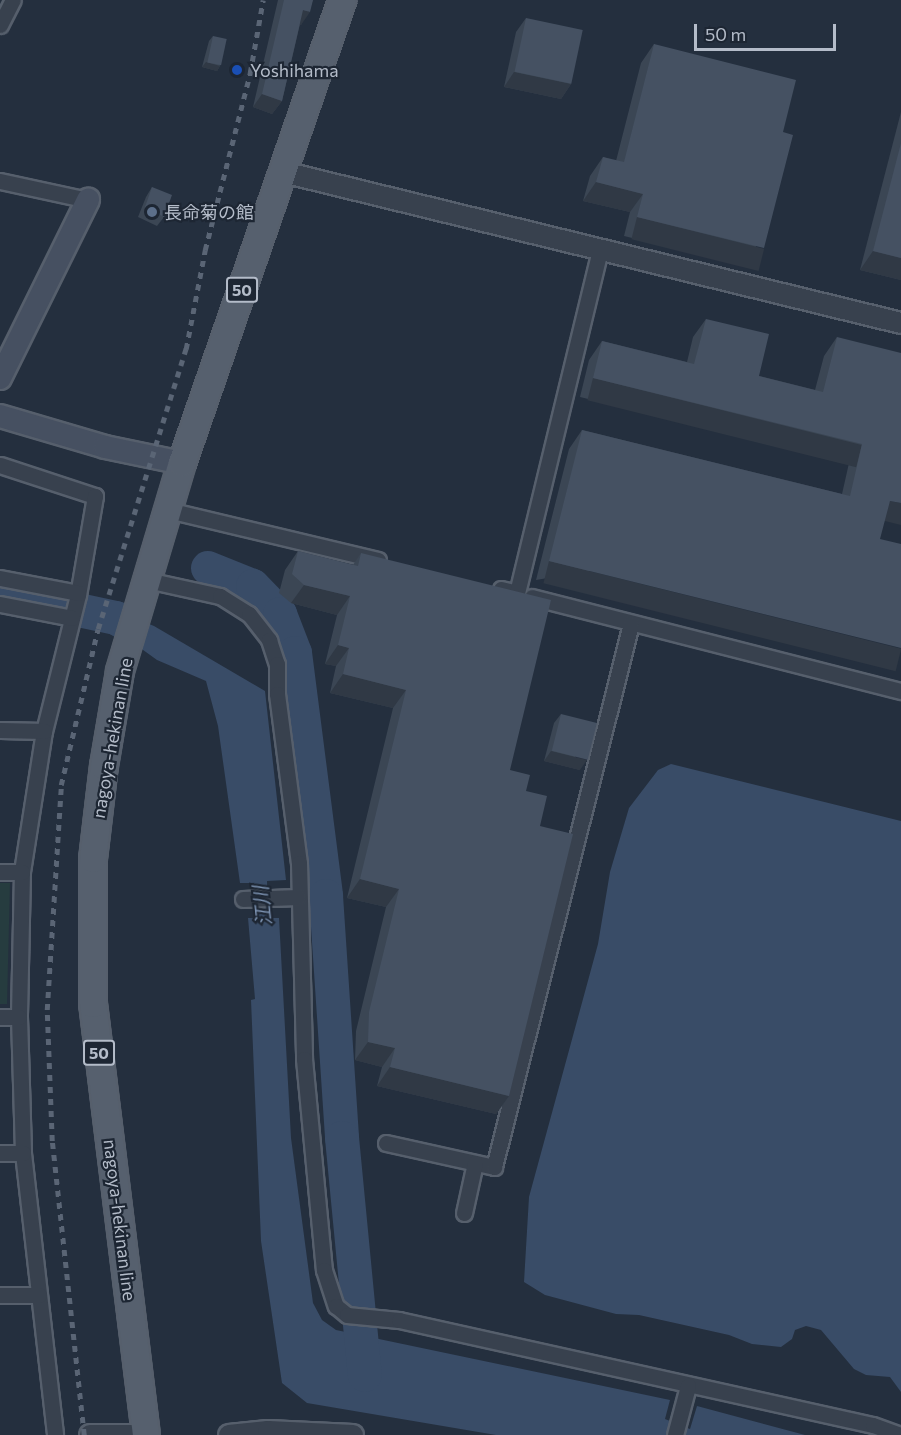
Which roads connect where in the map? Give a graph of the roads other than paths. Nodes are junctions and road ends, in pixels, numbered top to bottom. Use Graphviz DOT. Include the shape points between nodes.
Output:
graph roads {
  1 [pos="13,0"];
  2 [pos="342,0"];
  3 [pos="0,25"];
  4 [pos="283,172"];
  5 [pos="0,181"];
  6 [pos="88,200"];
  7 [pos="600,249"];
  8 [pos="901,323"];
  9 [pos="0,378"];
  10 [pos="3,419"];
  11 [pos="182,463"];
  12 [pos="0,465"];
  13 [pos="168,510"];
  14 [pos="389,562"];
  15 [pos="0,578"];
  16 [pos="147,581"];
  17 [pos="482,585"];
  18 [pos="517,593"];
  19 [pos="78,594"];
  20 [pos="0,604"];
  21 [pos="72,617"];
  22 [pos="631,624"];
  23 [pos="901,691"];
  24 [pos="0,730"];
  25 [pos="45,731"];
  26 [pos="22,872"];
  27 [pos="0,873"];
  28 [pos="298,898"];
  29 [pos="243,899"];
  30 [pos="0,1017"];
  31 [pos="19,1017"];
  32 [pos="386,1143"];
  33 [pos="0,1153"];
  34 [pos="23,1153"];
  35 [pos="476,1163"];
  36 [pos="464,1212"];
  37 [pos="0,1295"];
  38 [pos="39,1295"];
  39 [pos="686,1392"];
  40 [pos="55,1435"];
  41 [pos="90,1435"];
  42 [pos="131,1435"];
  43 [pos="146,1435"];
  44 [pos="230,1435"];
  45 [pos="353,1435"];
  46 [pos="675,1435"];
  47 [pos="901,1435"];
  1 -- 3 [label="street"];
  2 -- 4 [label="main road, nagoya-hekinan line / 50"];
  4 -- 7 [label="street"];
  4 -- 11 [label="main road, nagoya-hekinan line / 50"];
  5 -- 6 [label="street"];
  6 -- 9 [label="main road"];
  7 -- 8 [label="street"];
  7 -- 18 [label="street"];
  10 -- 11 [label="main road"];
  11 -- 13 [label="main road, nagoya-hekinan line / 50"];
  12 -- 19 [label="street" via="95,496"];
  13 -- 14 [label="street"];
  13 -- 16 [label="main road, nagoya-hekinan line / 50"];
  15 -- 19 [label="street"];
  16 -- 28 [label="street" via="220,596 249,614 269,640 278,664 277,693 299,863"];
  16 -- 43 [label="main road, nagoya-hekinan line / 50" via="120,671 93,859 93,1004"];
  17 -- 18 [label="street"];
  18 -- 22 [label="street"];
  19 -- 21 [label="street"];
  20 -- 21 [label="street"];
  21 -- 25 [label="street"];
  22 -- 23 [label="street"];
  22 -- 35 [label="street" via="494,1167"];
  24 -- 25 [label="street"];
  25 -- 26 [label="street"];
  26 -- 27 [label="street"];
  26 -- 31 [label="street"];
  28 -- 29 [label="street"];
  28 -- 39 [label="street" via="304,1059 324,1270 327,1289 336,1306 347,1315 399,1320"];
  30 -- 31 [label="street"];
  31 -- 34 [label="street"];
  32 -- 35 [label="street"];
  33 -- 34 [label="street"];
  34 -- 38 [label="street"];
  35 -- 36 [label="street"];
  37 -- 38 [label="street"];
  38 -- 40 [label="street"];
  39 -- 46 [label="street"];
  39 -- 47 [label="street" via="873,1425"];
  41 -- 42 [label="street"];
  44 -- 45 [label="street" via="268,1431"];
}
